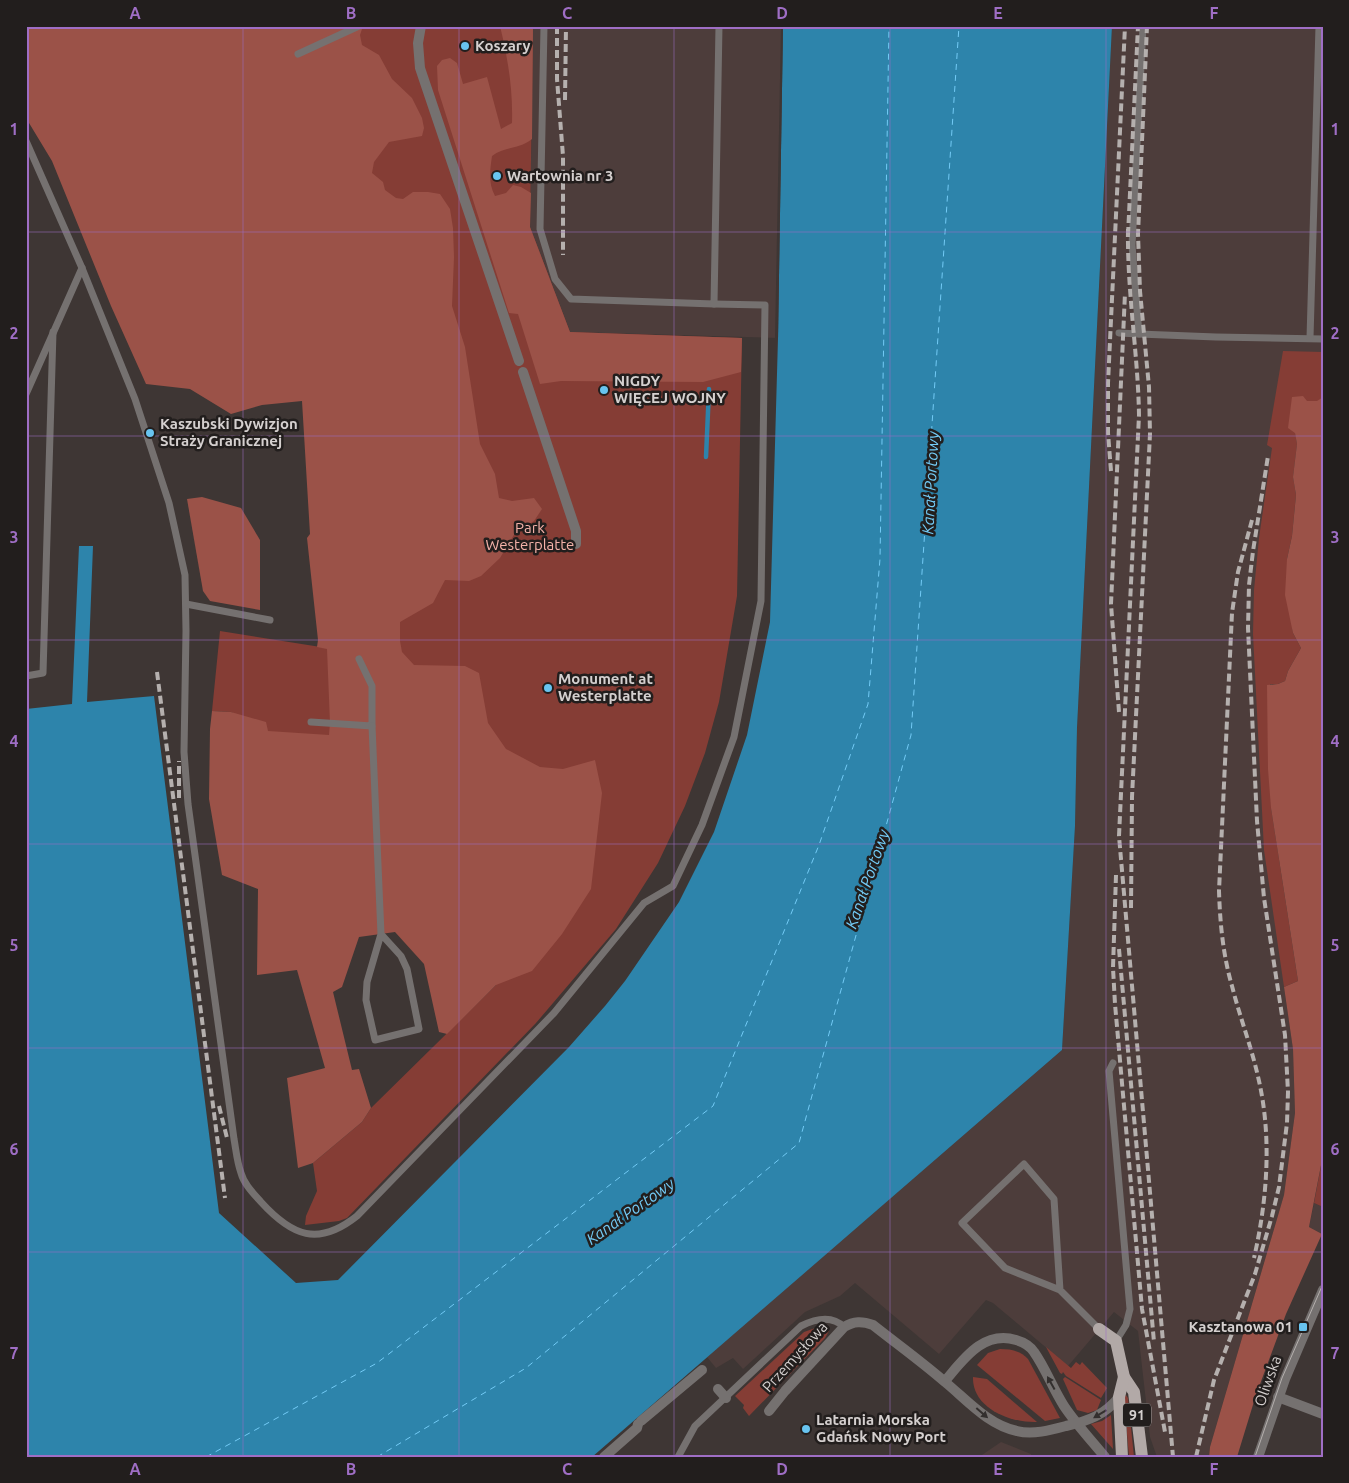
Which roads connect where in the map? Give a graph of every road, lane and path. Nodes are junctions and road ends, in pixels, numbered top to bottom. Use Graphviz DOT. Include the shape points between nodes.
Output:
graph roads {
  1 [pos="359,26"];
  2 [pos="421,26"];
  3 [pos="544,26"];
  4 [pos="719,26"];
  5 [pos="1143,26"];
  6 [pos="1319,26"];
  7 [pos="298,54"];
  8 [pos="26,141"];
  9 [pos="82,268"];
  10 [pos="714,304"];
  11 [pos="53,332"];
  12 [pos="1119,333"];
  13 [pos="1139,334"];
  14 [pos="1310,338"];
  15 [pos="1323,339"];
  16 [pos="519,361"];
  17 [pos="523,372"];
  18 [pos="26,394"];
  19 [pos="576,544"];
  20 [pos="186,604"];
  21 [pos="270,620"];
  22 [pos="360,659"];
  23 [pos="26,676"];
  24 [pos="311,722"];
  25 [pos="372,726"];
  26 [pos="381,934"];
  27 [pos="1113,1063"];
  28 [pos="1060,1290"];
  29 [pos="1323,1290"];
  30 [pos="844,1327"];
  31 [pos="1099,1329"];
  32 [pos="1116,1341"];
  33 [pos="702,1370"];
  34 [pos="1124,1377"];
  35 [pos="945,1381"];
  36 [pos="718,1388"];
  37 [pos="1119,1397"];
  38 [pos="1278,1397"];
  39 [pos="726,1398"];
  40 [pos="769,1411"];
  41 [pos="1323,1414"];
  42 [pos="1078,1424"];
  43 [pos="604,1457"];
  44 [pos="678,1457"];
  45 [pos="1105,1457"];
  46 [pos="1122,1457"];
  47 [pos="1142,1457"];
  48 [pos="1258,1457"];
  1 -- 7 [label="lane"];
  2 -- 16 [label="street" via="418,42 420,68"];
  3 -- 10 [label="lane" via="540,229 555,280 571,299"];
  4 -- 10 [label="lane"];
  5 -- 13 [label="lane" via="1132,245"];
  6 -- 14 [label="lane"];
  8 -- 9 [label="lane"];
  9 -- 11 [label="lane"];
  9 -- 20 [label="lane" via="135,399 169,503 185,575"];
  10 -- 20 [label="lane" via="765,305 761,601 734,737 702,825 673,886 644,903 554,1013 357,1216 342,1228 323,1234 303,1233 273,1216 250,1190 241,1174 188,804 184,752"];
  11 -- 18 [label="lane"];
  11 -- 23 [label="lane" via="43,673"];
  12 -- 13 [label="lane"];
  13 -- 14 [label="lane"];
  14 -- 15 [label="lane"];
  17 -- 19 [label="street" via="576,531"];
  20 -- 21 [label="lane"];
  22 -- 25 [label="lane" via="372,686"];
  24 -- 25 [label="lane"];
  25 -- 26 [label="lane"];
  26 -- 26 [label="lane" via="366,982 366,1000 375,1040 419,1029 407,969 401,956"];
  27 -- 32 [label="lane" via="1109,1071 1130,1309 1126,1325"];
  28 -- 28 [label="lane" via="1054,1199 1024,1164 962,1223 1005,1268"];
  28 -- 31 [label="lane"];
  29 -- 38 [label="street, Oliwska"];
  30 -- 35 [label="street, Przemysłowa" via="858,1322 873,1325"];
  30 -- 39 [label="lane" via="832,1320 818,1320 801,1326"];
  30 -- 40 [label="street, Przemysłowa"];
  31 -- 32 [label="main road"];
  32 -- 34 [label="main road, 91"];
  33 -- 43 [label="street"];
  34 -- 37 [label="main road"];
  34 -- 47 [label="main road, 91" via="1134,1392"];
  35 -- 42 [label="street, Przemysłowa, one-way" via="989,1420 1017,1431"];
  42 -- 35 [label="street, one-way" via="1064,1406 1034,1352 1024,1342 1009,1338 989,1340 971,1352"];
  36 -- 39 [label="street"];
  37 -- 42 [label="street, Przemysłowa, one-way" via="1103,1413"];
  37 -- 46 [label="main road"];
  38 -- 41 [label="street"];
  38 -- 48 [label="street, Oliwska"];
  39 -- 44 [label="lane" via="695,1426"];
  42 -- 45 [label="street"];
}
